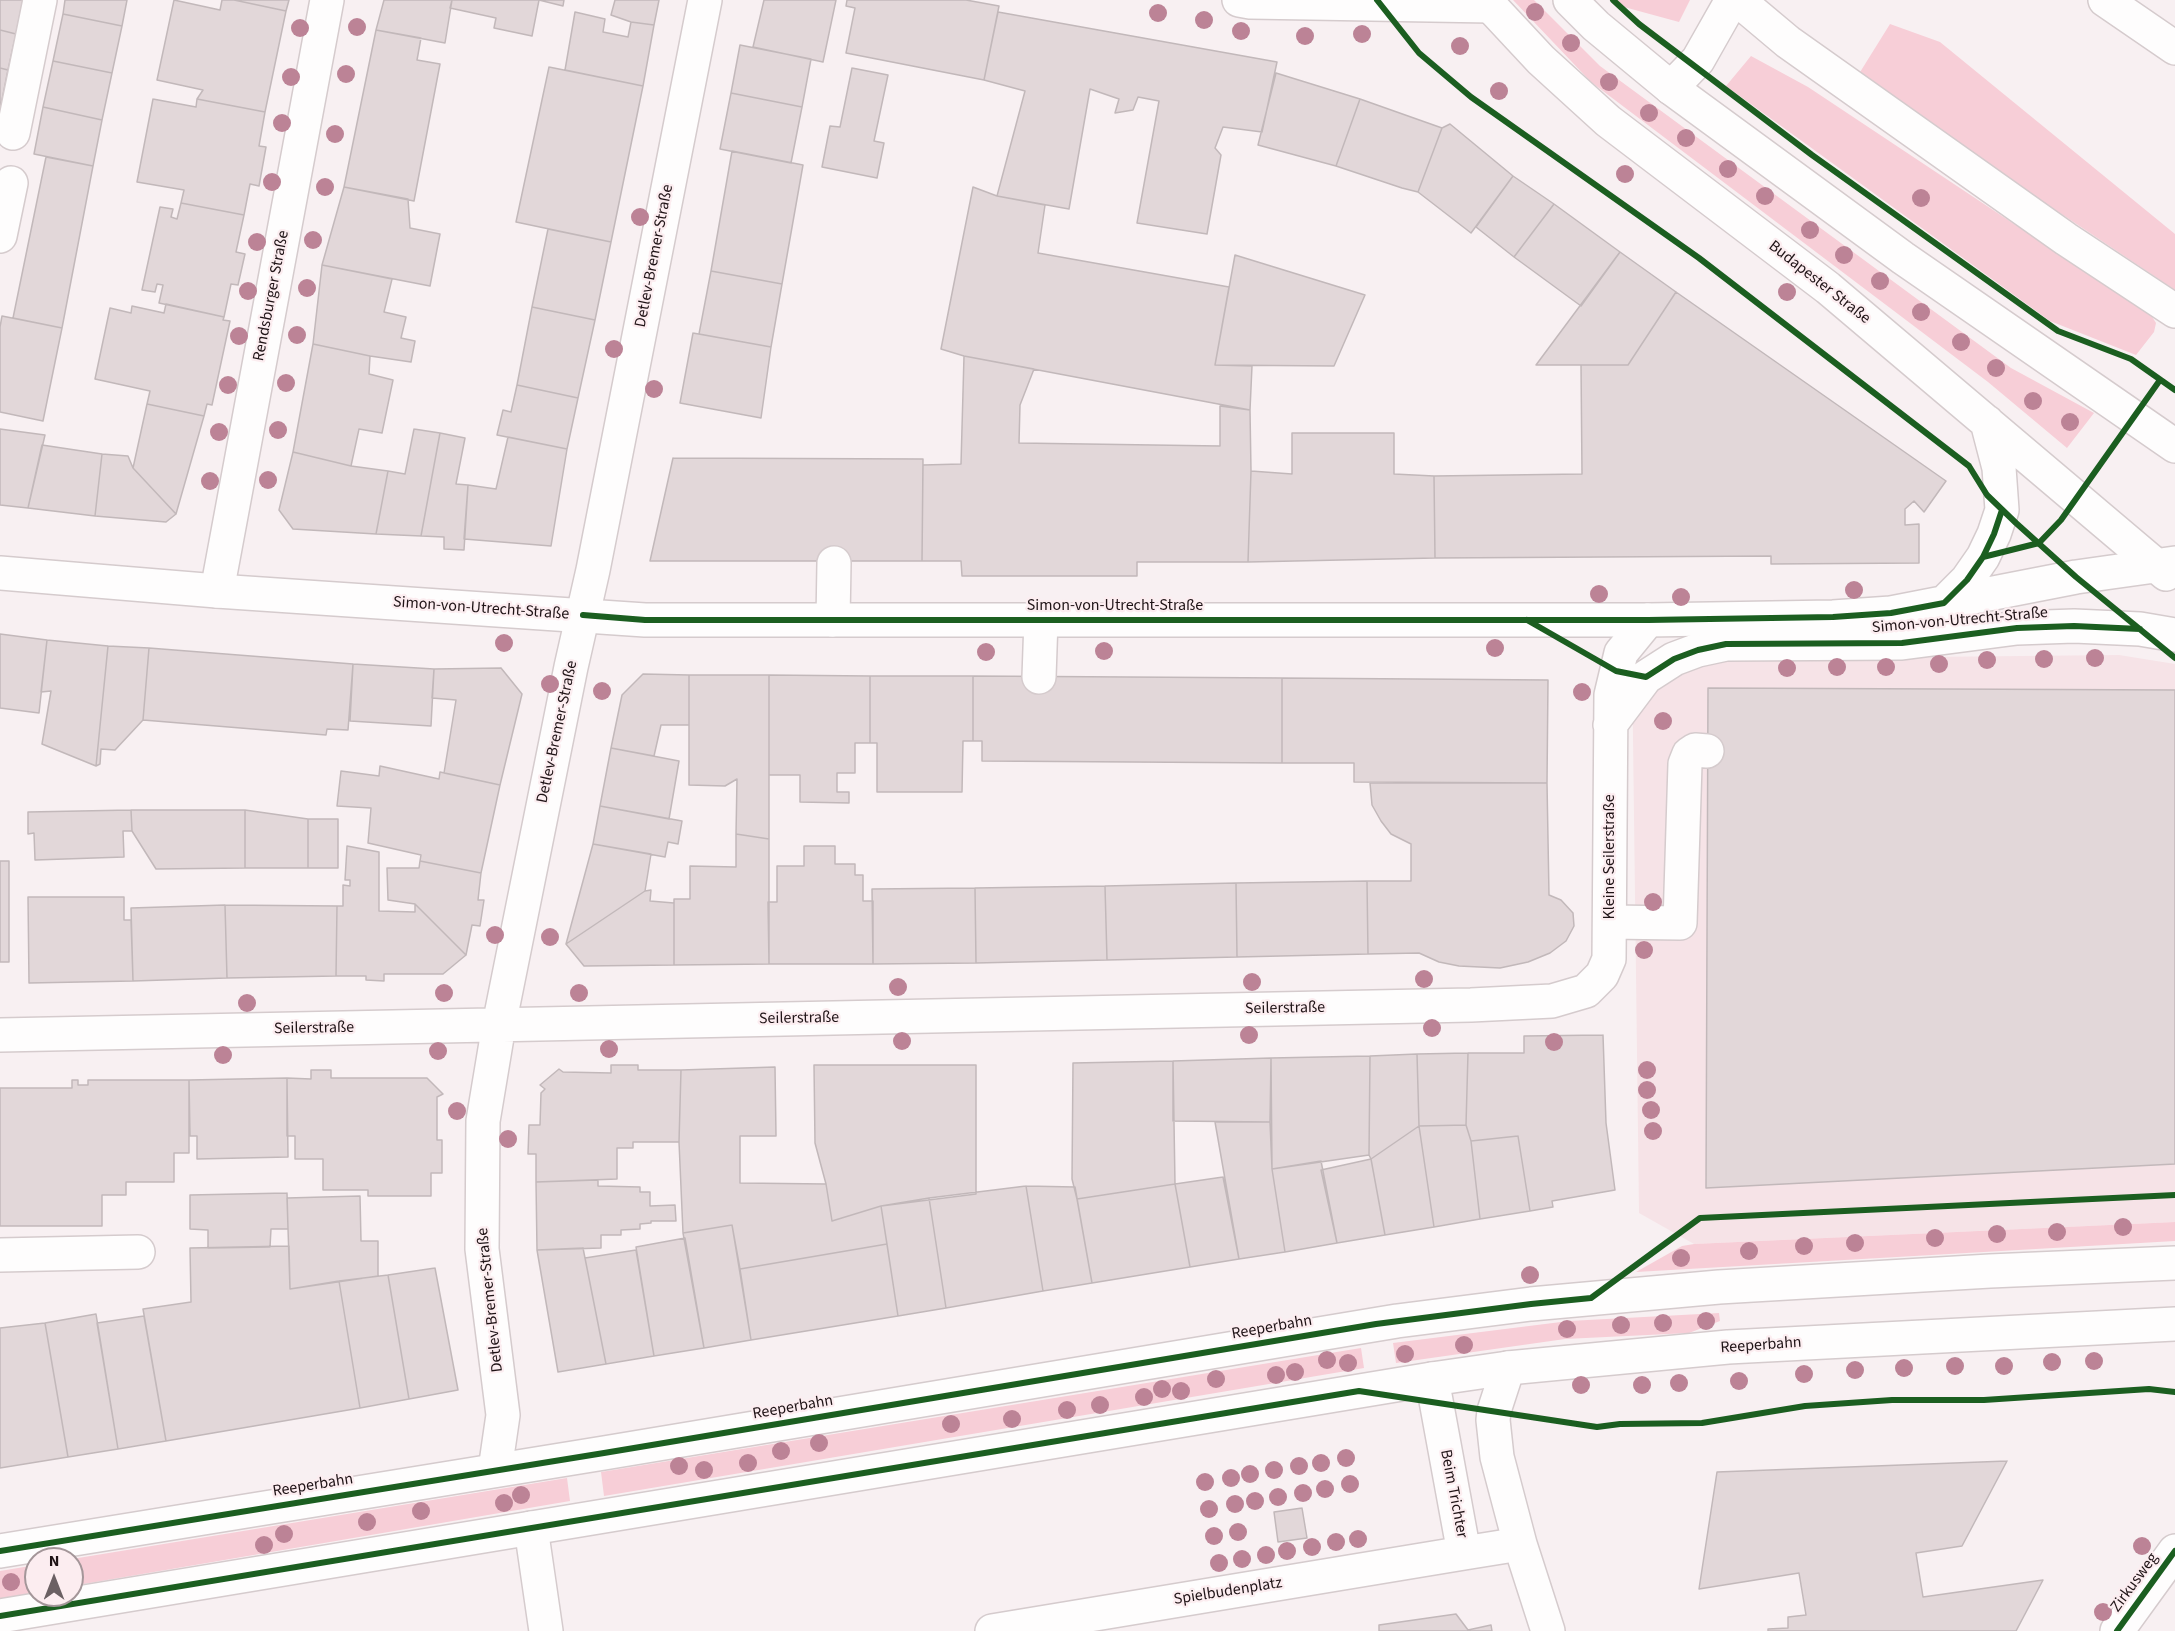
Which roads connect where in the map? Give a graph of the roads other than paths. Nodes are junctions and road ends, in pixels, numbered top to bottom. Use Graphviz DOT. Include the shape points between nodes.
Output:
graph roads {
  1 [pos="40,0"];
  2 [pos="327,0"];
  3 [pos="705,0"];
  4 [pos="1239,0"];
  5 [pos="1570,0"];
  6 [pos="1732,0"];
  7 [pos="1738,0"];
  8 [pos="2105,0"];
  9 [pos="1488,3"];
  10 [pos="2175,48"];
  11 [pos="1671,88"];
  12 [pos="13,133"];
  13 [pos="11,183"];
  14 [pos="0,236"];
  15 [pos="2175,311"];
  16 [pos="1987,423"];
  17 [pos="2175,446"];
  18 [pos="834,563"];
  19 [pos="2168,570"];
  20 [pos="0,573"];
  21 [pos="217,591"];
  22 [pos="1944,603"];
  23 [pos="583,615"];
  24 [pos="833,620"];
  25 [pos="1041,620"];
  26 [pos="1648,620"];
  27 [pos="2175,634"];
  28 [pos="1039,677"];
  29 [pos="1610,725"];
  30 [pos="1707,751"];
  31 [pos="1610,922"];
  32 [pos="1595,984"];
  33 [pos="499,1025"];
  34 [pos="0,1035"];
  35 [pos="138,1252"];
  36 [pos="0,1255"];
  37 [pos="2175,1263"];
  38 [pos="2175,1324"];
  39 [pos="1508,1368"];
  40 [pos="1432,1378"];
  41 [pos="495,1470"];
  42 [pos="531,1528"];
  43 [pos="1520,1544"];
  44 [pos="0,1551"];
  45 [pos="2175,1551"];
  46 [pos="1464,1553"];
  47 [pos="0,1616"];
  48 [pos="546,1631"];
  49 [pos="992,1631"];
  50 [pos="1548,1631"];
  51 [pos="2117,1631"];
  1 -- 12 [label="main road"];
  2 -- 21 [label="main road, Rendsburger Straße"];
  3 -- 23 [label="main road, Detlev-Bremer-Straße"];
  4 -- 9 [label="main road"];
  5 -- 11 [label="main road"];
  6 -- 11 [label="main road" via="1698,60"];
  7 -- 15 [label="main road" via="1788,42 2066,239"];
  8 -- 10 [label="main road"];
  9 -- 16 [label="main road, Budapester Straße" via="1541,60 1608,121 1828,288"];
  11 -- 17 [label="main road" via="1903,258"];
  13 -- 14 [label="main road"];
  16 -- 19 [label="main road, Budapester Straße"];
  16 -- 22 [label="main road" via="1999,468 2002,510 1983,557"];
  18 -- 24 [label="main road"];
  19 -- 22 [label="main road, Simon-von-Utrecht-Straße" via="2076,577"];
  20 -- 21 [label="main road, Simon-von-Utrecht-Straße"];
  21 -- 23 [label="main road, Simon-von-Utrecht-Straße"];
  22 -- 26 [label="main road, Simon-von-Utrecht-Straße" via="1891,613 1833,617"];
  23 -- 24 [label="main road, Simon-von-Utrecht-Straße" via="645,620"];
  23 -- 33 [label="main road, Detlev-Bremer-Straße"];
  24 -- 25 [label="main road, Simon-von-Utrecht-Straße"];
  25 -- 26 [label="main road, Simon-von-Utrecht-Straße"];
  25 -- 28 [label="main road"];
  26 -- 29 [label="main road" via="1621,652 1611,695"];
  27 -- 29 [label="main road, Simon-von-Utrecht-Straße" via="2074,626 2017,628 1902,643 1726,644 1674,659 1646,677"];
  29 -- 31 [label="main road, Kleine Seilerstraße"];
  30 -- 31 [label="main road" via="1695,750 1685,764 1680,923"];
  31 -- 32 [label="main road, Kleine Seilerstraße" via="1609,959"];
  32 -- 33 [label="main road, Seilerstraße" via="1573,996 1518,1003"];
  33 -- 34 [label="main road, Seilerstraße"];
  33 -- 41 [label="main road, Detlev-Bremer-Straße" via="483,1121 483,1249 503,1415"];
  35 -- 36 [label="main road"];
  37 -- 41 [label="main road, Reeperbahn" via="1979,1271 1531,1304 1377,1324"];
  38 -- 39 [label="main road, Reeperbahn" via="1728,1347"];
  39 -- 40 [label="main road, Reeperbahn"];
  39 -- 43 [label="main road" via="1493,1420 1497,1457"];
  40 -- 42 [label="main road, Reeperbahn"];
  40 -- 46 [label="main road, Beim Trichter"];
  41 -- 44 [label="main road, Reeperbahn"];
  42 -- 47 [label="main road, Reeperbahn"];
  42 -- 48 [label="main road"];
  43 -- 46 [label="main road, Beim Trichter"];
  43 -- 50 [label="main road"];
  45 -- 51 [label="main road, Zirkusweg"];
  46 -- 49 [label="main road, Spielbudenplatz"];
}
